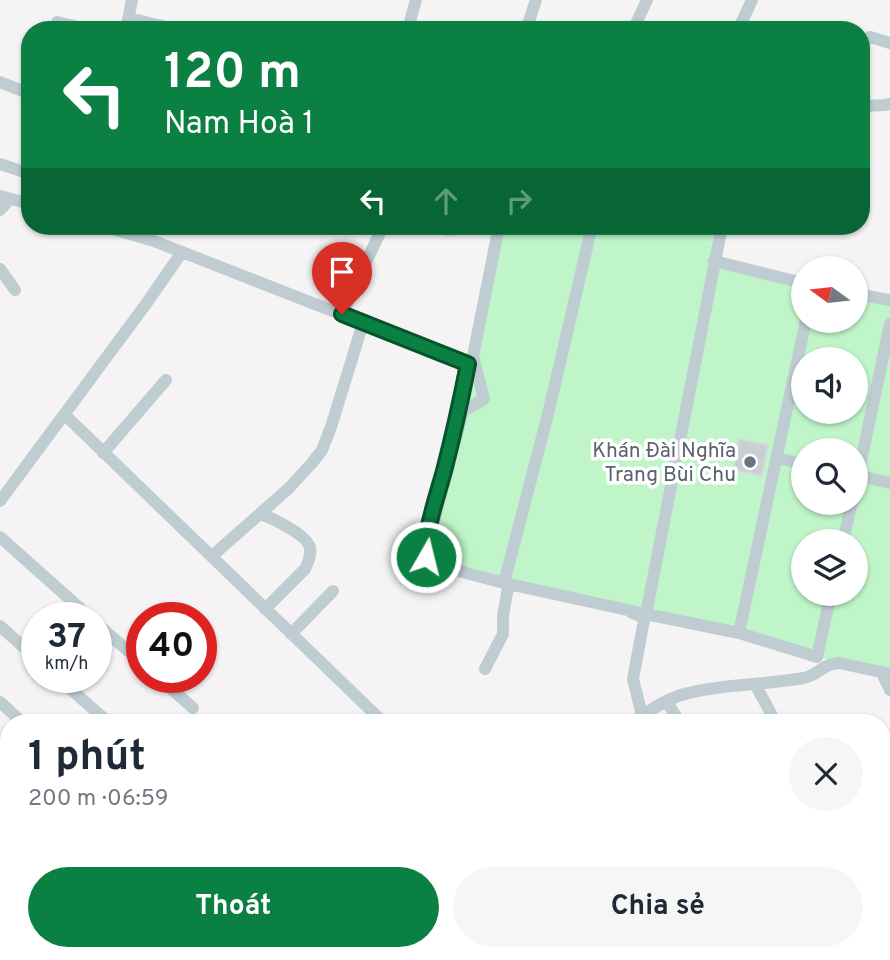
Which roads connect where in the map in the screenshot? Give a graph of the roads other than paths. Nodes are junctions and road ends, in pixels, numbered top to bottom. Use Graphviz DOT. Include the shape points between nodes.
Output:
graph roads {
  1 [pos="132,0"];
  2 [pos="416,0"];
  3 [pos="536,0"];
  4 [pos="647,0"];
  5 [pos="752,0"];
  6 [pos="128,21"];
  7 [pos="410,21"];
  8 [pos="529,21"];
  9 [pos="637,21"];
  10 [pos="742,21"];
  11 [pos="870,37"];
  12 [pos="890,43"];
  13 [pos="0,82"];
  14 [pos="21,90"];
  15 [pos="890,104"];
  16 [pos="870,109"];
  17 [pos="870,112"];
  18 [pos="890,113"];
  19 [pos="0,164"];
  20 [pos="21,171"];
  21 [pos="5,197"];
  22 [pos="0,210"];
  23 [pos="130,235"];
  24 [pos="379,235"];
  25 [pos="495,235"];
  26 [pos="495,235"];
  27 [pos="590,235"];
  28 [pos="720,235"];
  29 [pos="182,252"];
  30 [pos="714,261"];
  31 [pos="0,269"];
  32 [pos="791,280"];
  33 [pos="15,290"];
  34 [pos="868,296"];
  35 [pos="890,300"];
  36 [pos="342,314"];
  37 [pos="363,323"];
  38 [pos="890,324"];
  39 [pos="803,333"];
  40 [pos="468,364"];
  41 [pos="166,380"];
  42 [pos="877,388"];
  43 [pos="890,391"];
  44 [pos="65,415"];
  45 [pos="865,438"];
  46 [pos="103,453"];
  47 [pos="777,458"];
  48 [pos="791,461"];
  49 [pos="868,480"];
  50 [pos="890,483"];
  51 [pos="0,501"];
  52 [pos="260,514"];
  53 [pos="0,537"];
  54 [pos="212,556"];
  55 [pos="506,585"];
  56 [pos="333,592"];
  57 [pos="73,602"];
  58 [pos="828,606"];
  59 [pos="265,609"];
  60 [pos="646,614"];
  61 [pos="0,626"];
  62 [pos="739,633"];
  63 [pos="291,634"];
  64 [pos="112,636"];
  65 [pos="21,645"];
  66 [pos="126,649"];
  67 [pos="485,669"];
  68 [pos="886,673"];
  69 [pos="755,684"];
  70 [pos="890,690"];
  71 [pos="75,693"];
  72 [pos="176,693"];
  73 [pos="0,702"];
  74 [pos="667,702"];
  75 [pos="193,709"];
  76 [pos="13,714"];
  77 [pos="99,714"];
  78 [pos="375,714"];
  79 [pos="636,714"];
  80 [pos="646,714"];
  81 [pos="674,714"];
  82 [pos="771,714"];
  1 -- 6 [label="street"];
  2 -- 7 [label="street"];
  3 -- 8 [label="street"];
  4 -- 9 [label="street"];
  5 -- 10 [label="street"];
  11 -- 12 [label="street"];
  13 -- 14 [label="street"];
  15 -- 16 [label="street"];
  17 -- 18 [label="street"];
  19 -- 20 [label="street"];
  21 -- 22 [label="street"];
  23 -- 29 [label="street"];
  24 -- 36 [label="street"];
  25 -- 40 [label="street"];
  26 -- 55 [label="street" via="473,356 484,399 463,411 427,548 436,565"];
  27 -- 55 [label="street"];
  28 -- 30 [label="street"];
  29 -- 36 [label="street"];
  29 -- 44 [label="street"];
  30 -- 32 [label="street"];
  30 -- 60 [label="street"];
  31 -- 33 [label="street"];
  34 -- 35 [label="street"];
  36 -- 37 [label="street"];
  37 -- 40 [label="street"];
  37 -- 52 [label="street" via="322,450"];
  38 -- 42 [label="street"];
  39 -- 47 [label="street"];
  40 -- 55 [label="street" via="426,557 433,567 449,573"];
  41 -- 46 [label="street"];
  42 -- 43 [label="street"];
  42 -- 45 [label="street"];
  44 -- 46 [label="street"];
  44 -- 51 [label="street"];
  46 -- 54 [label="street"];
  47 -- 48 [label="street"];
  47 -- 62 [label="street"];
  49 -- 50 [label="street"];
  52 -- 54 [label="street"];
  52 -- 59 [label="street" via="300,535 310,548 304,569"];
  53 -- 57 [label="street"];
  54 -- 59 [label="street"];
  55 -- 60 [label="street"];
  55 -- 67 [label="street" via="503,634"];
  55 -- 79 [label="street" via="643,618 633,679"];
  56 -- 63 [label="street"];
  58 -- 62 [label="street" via="817,657"];
  59 -- 63 [label="street"];
  60 -- 62 [label="street"];
  61 -- 65 [label="street"];
  63 -- 78 [label="street"];
  64 -- 66 [label="street"];
  68 -- 69 [label="street" via="839,663 825,665 809,677"];
  68 -- 70 [label="street"];
  69 -- 74 [label="street" via="688,693"];
  69 -- 82 [label="street"];
  71 -- 77 [label="street"];
  72 -- 75 [label="street"];
  73 -- 76 [label="street"];
  74 -- 80 [label="street"];
  74 -- 81 [label="street"];
}
